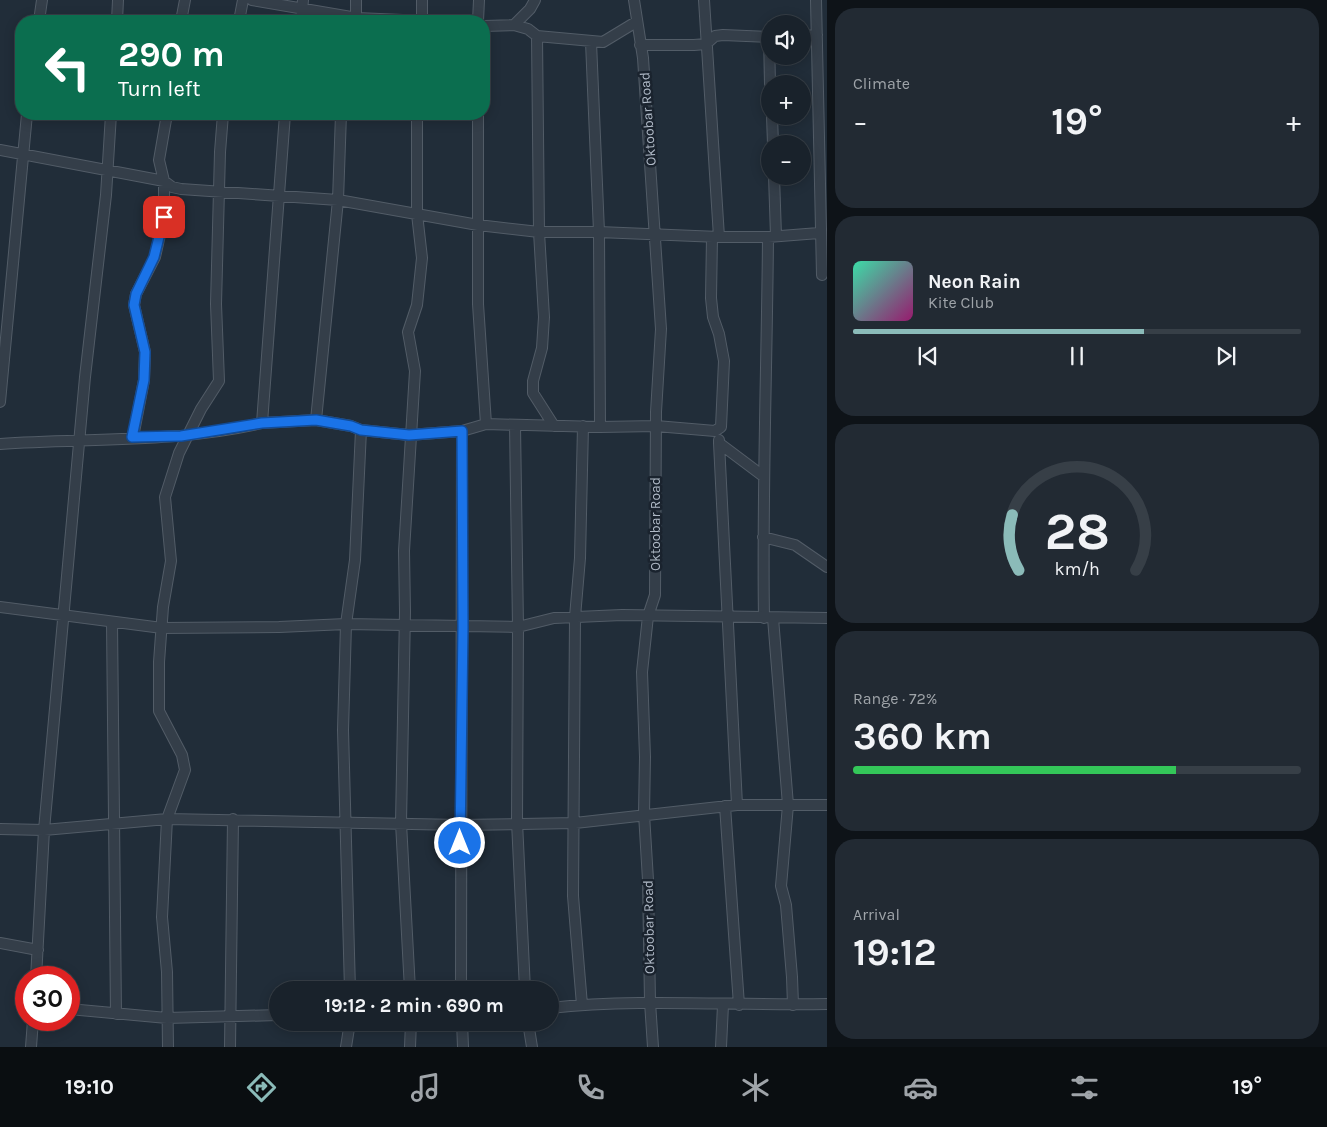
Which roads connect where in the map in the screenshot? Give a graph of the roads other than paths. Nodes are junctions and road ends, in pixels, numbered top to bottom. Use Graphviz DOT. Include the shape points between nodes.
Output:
graph roads {
  1 [pos="42,0"];
  2 [pos="118,0"];
  3 [pos="185,0"];
  4 [pos="243,0"];
  5 [pos="252,0"];
  6 [pos="356,0"];
  7 [pos="422,0"];
  8 [pos="479,0"];
  9 [pos="535,0"];
  10 [pos="634,0"];
  11 [pos="704,0"];
  12 [pos="816,0"];
  13 [pos="303,5"];
  14 [pos="40,15"];
  15 [pos="117,15"];
  16 [pos="183,15"];
  17 [pos="240,15"];
  18 [pos="341,15"];
  19 [pos="356,15"];
  20 [pos="423,15"];
  21 [pos="478,15"];
  22 [pos="636,22"];
  23 [pos="514,25"];
  24 [pos="490,26"];
  25 [pos="811,35"];
  26 [pos="817,35"];
  27 [pos="537,36"];
  28 [pos="761,36"];
  29 [pos="591,42"];
  30 [pos="706,44"];
  31 [pos="640,45"];
  32 [pos="26,120"];
  33 [pos="111,120"];
  34 [pos="166,120"];
  35 [pos="223,120"];
  36 [pos="284,120"];
  37 [pos="341,120"];
  38 [pos="417,120"];
  39 [pos="478,120"];
  40 [pos="0,150"];
  41 [pos="22,154"];
  42 [pos="108,170"];
  43 [pos="164,181"];
  44 [pos="774,185"];
  45 [pos="220,190"];
  46 [pos="278,195"];
  47 [pos="338,200"];
  48 [pos="417,214"];
  49 [pos="478,226"];
  50 [pos="538,232"];
  51 [pos="599,232"];
  52 [pos="819,233"];
  53 [pos="656,235"];
  54 [pos="772,236"];
  55 [pos="716,237"];
  56 [pos="822,276"];
  57 [pos="0,402"];
  58 [pos="316,420"];
  59 [pos="262,423"];
  60 [pos="486,424"];
  61 [pos="515,425"];
  62 [pos="554,426"];
  63 [pos="583,426"];
  64 [pos="656,426"];
  65 [pos="600,427"];
  66 [pos="719,429"];
  67 [pos="361,430"];
  68 [pos="462,431"];
  69 [pos="189,435"];
  70 [pos="409,435"];
  71 [pos="132,437"];
  72 [pos="79,439"];
  73 [pos="719,443"];
  74 [pos="0,444"];
  75 [pos="763,476"];
  76 [pos="763,537"];
  77 [pos="827,567"];
  78 [pos="0,607"];
  79 [pos="64,616"];
  80 [pos="648,616"];
  81 [pos="575,617"];
  82 [pos="728,617"];
  83 [pos="769,618"];
  84 [pos="827,618"];
  85 [pos="112,622"];
  86 [pos="346,624"];
  87 [pos="404,625"];
  88 [pos="463,627"];
  89 [pos="518,627"];
  90 [pos="162,628"];
  91 [pos="737,805"];
  92 [pos="788,805"];
  93 [pos="827,805"];
  94 [pos="725,806"];
  95 [pos="644,814"];
  96 [pos="166,819"];
  97 [pos="233,820"];
  98 [pos="346,821"];
  99 [pos="517,822"];
  100 [pos="401,823"];
  101 [pos="575,823"];
  102 [pos="113,824"];
  103 [pos="460,825"];
  104 [pos="0,829"];
  105 [pos="44,830"];
  106 [pos="0,944"];
  107 [pos="38,950"];
  108 [pos="37,966"];
  109 [pos="350,981"];
  110 [pos="410,981"];
  111 [pos="461,981"];
  112 [pos="525,981"];
  113 [pos="650,1002"];
  114 [pos="827,1004"];
  115 [pos="582,1005"];
  116 [pos="723,1005"];
  117 [pos="739,1005"];
  118 [pos="792,1005"];
  119 [pos="559,1007"];
  120 [pos="80,1010"];
  121 [pos="116,1014"];
  122 [pos="269,1015"];
  123 [pos="232,1017"];
  124 [pos="167,1018"];
  125 [pos="32,1031"];
  126 [pos="349,1031"];
  127 [pos="411,1031"];
  128 [pos="462,1031"];
  129 [pos="529,1031"];
  130 [pos="31,1047"];
  131 [pos="168,1047"];
  132 [pos="230,1047"];
  133 [pos="346,1047"];
  134 [pos="410,1047"];
  135 [pos="463,1047"];
  136 [pos="532,1047"];
  137 [pos="653,1047"];
  138 [pos="721,1047"];
  1 -- 14 [label="street"];
  2 -- 15 [label="street"];
  3 -- 16 [label="street"];
  4 -- 17 [label="street"];
  5 -- 13 [label="street"];
  6 -- 19 [label="street"];
  7 -- 20 [label="street"];
  8 -- 21 [label="street"];
  9 -- 23 [label="street"];
  10 -- 22 [label="street, Oktoobar Road"];
  11 -- 30 [label="street"];
  12 -- 26 [label="street"];
  13 -- 18 [label="street"];
  22 -- 29 [label="street" via="607,41"];
  22 -- 31 [label="street, Oktoobar Road"];
  23 -- 24 [label="street"];
  23 -- 27 [label="street"];
  25 -- 26 [label="street"];
  26 -- 52 [label="street"];
  27 -- 29 [label="street"];
  27 -- 50 [label="street"];
  28 -- 30 [label="street" via="715,36"];
  29 -- 51 [label="street"];
  30 -- 31 [label="street"];
  30 -- 55 [label="street"];
  31 -- 53 [label="street, Oktoobar Road"];
  32 -- 41 [label="street"];
  33 -- 42 [label="street"];
  34 -- 43 [label="street" via="159,160"];
  35 -- 45 [label="street"];
  36 -- 46 [label="street"];
  37 -- 47 [label="street"];
  38 -- 48 [label="street"];
  39 -- 49 [label="street"];
  40 -- 41 [label="street"];
  41 -- 42 [label="street"];
  41 -- 57 [label="street"];
  42 -- 43 [label="street"];
  42 -- 72 [label="street"];
  43 -- 45 [label="street" via="172,187"];
  43 -- 71 [label="street" via="164,217 154,257 134,305 145,352 144,380"];
  44 -- 54 [label="street"];
  45 -- 46 [label="street"];
  45 -- 69 [label="street" via="216,304 219,381"];
  46 -- 47 [label="street"];
  46 -- 59 [label="street"];
  47 -- 48 [label="street"];
  47 -- 58 [label="street"];
  48 -- 49 [label="street"];
  48 -- 70 [label="street" via="422,258 417,306 408,332 415,370"];
  49 -- 50 [label="street"];
  49 -- 60 [label="street" via="478,304"];
  50 -- 51 [label="street"];
  50 -- 62 [label="street" via="544,317 542,348 532,393"];
  51 -- 53 [label="street"];
  51 -- 65 [label="street"];
  52 -- 54 [label="street"];
  52 -- 56 [label="street"];
  53 -- 55 [label="street"];
  53 -- 64 [label="street, Oktoobar Road" via="661,329"];
  54 -- 55 [label="street"];
  54 -- 75 [label="street"];
  55 -- 66 [label="street" via="711,298 724,361 723,410"];
  58 -- 59 [label="street"];
  58 -- 67 [label="street"];
  59 -- 69 [label="street"];
  60 -- 61 [label="street"];
  60 -- 68 [label="street"];
  61 -- 62 [label="street"];
  61 -- 89 [label="street"];
  62 -- 63 [label="street"];
  63 -- 65 [label="street"];
  63 -- 81 [label="street" via="580,558"];
  64 -- 65 [label="street"];
  64 -- 66 [label="street"];
  64 -- 80 [label="street, Oktoobar Road" via="655,595"];
  66 -- 73 [label="street"];
  67 -- 70 [label="street"];
  67 -- 86 [label="street" via="355,560"];
  68 -- 70 [label="street"];
  68 -- 88 [label="street"];
  69 -- 71 [label="street"];
  69 -- 90 [label="street" via="172,470 165,497 171,561"];
  70 -- 87 [label="street"];
  71 -- 72 [label="street"];
  72 -- 74 [label="street"];
  72 -- 79 [label="street"];
  73 -- 75 [label="street"];
  73 -- 82 [label="street"];
  75 -- 76 [label="street"];
  76 -- 77 [label="street" via="795,545"];
  76 -- 83 [label="street"];
  78 -- 79 [label="street"];
  79 -- 85 [label="street"];
  79 -- 105 [label="street"];
  80 -- 81 [label="street"];
  80 -- 82 [label="street"];
  80 -- 95 [label="street, Oktoobar Road" via="642,672"];
  81 -- 89 [label="street" via="554,618"];
  81 -- 101 [label="street"];
  82 -- 83 [label="street"];
  82 -- 91 [label="street"];
  83 -- 84 [label="street"];
  83 -- 92 [label="street"];
  85 -- 90 [label="street"];
  85 -- 102 [label="street"];
  86 -- 87 [label="street"];
  86 -- 90 [label="street"];
  86 -- 98 [label="street" via="343,730"];
  87 -- 88 [label="street"];
  87 -- 100 [label="street"];
  88 -- 89 [label="street"];
  88 -- 103 [label="street"];
  89 -- 99 [label="street"];
  90 -- 96 [label="street" via="159,711 182,755 186,770"];
  91 -- 92 [label="street"];
  91 -- 94 [label="street"];
  92 -- 93 [label="street"];
  92 -- 118 [label="street" via="781,886 789,941"];
  94 -- 95 [label="street"];
  94 -- 117 [label="street"];
  95 -- 101 [label="street"];
  95 -- 113 [label="street, Oktoobar Road"];
  96 -- 97 [label="street"];
  96 -- 102 [label="street"];
  96 -- 124 [label="street" via="162,917"];
  97 -- 98 [label="street"];
  97 -- 123 [label="street"];
  98 -- 100 [label="street"];
  98 -- 109 [label="street"];
  99 -- 101 [label="street"];
  99 -- 103 [label="street"];
  99 -- 112 [label="street"];
  100 -- 103 [label="street"];
  100 -- 110 [label="street"];
  101 -- 115 [label="street" via="573,896"];
  102 -- 105 [label="street"];
  102 -- 121 [label="street"];
  103 -- 111 [label="street"];
  104 -- 105 [label="street"];
  105 -- 107 [label="street"];
  106 -- 107 [label="street"];
  107 -- 108 [label="street"];
  113 -- 115 [label="street"];
  113 -- 116 [label="street"];
  113 -- 137 [label="street, Oktoobar Road"];
  114 -- 118 [label="street"];
  115 -- 119 [label="street"];
  116 -- 117 [label="street"];
  116 -- 138 [label="street"];
  117 -- 118 [label="street"];
  120 -- 121 [label="street"];
  121 -- 124 [label="street"];
  122 -- 123 [label="street"];
  123 -- 124 [label="street"];
  123 -- 132 [label="street"];
  124 -- 131 [label="street"];
  125 -- 130 [label="street"];
  126 -- 133 [label="street"];
  127 -- 134 [label="street"];
  128 -- 135 [label="street"];
  129 -- 136 [label="street"];
}
